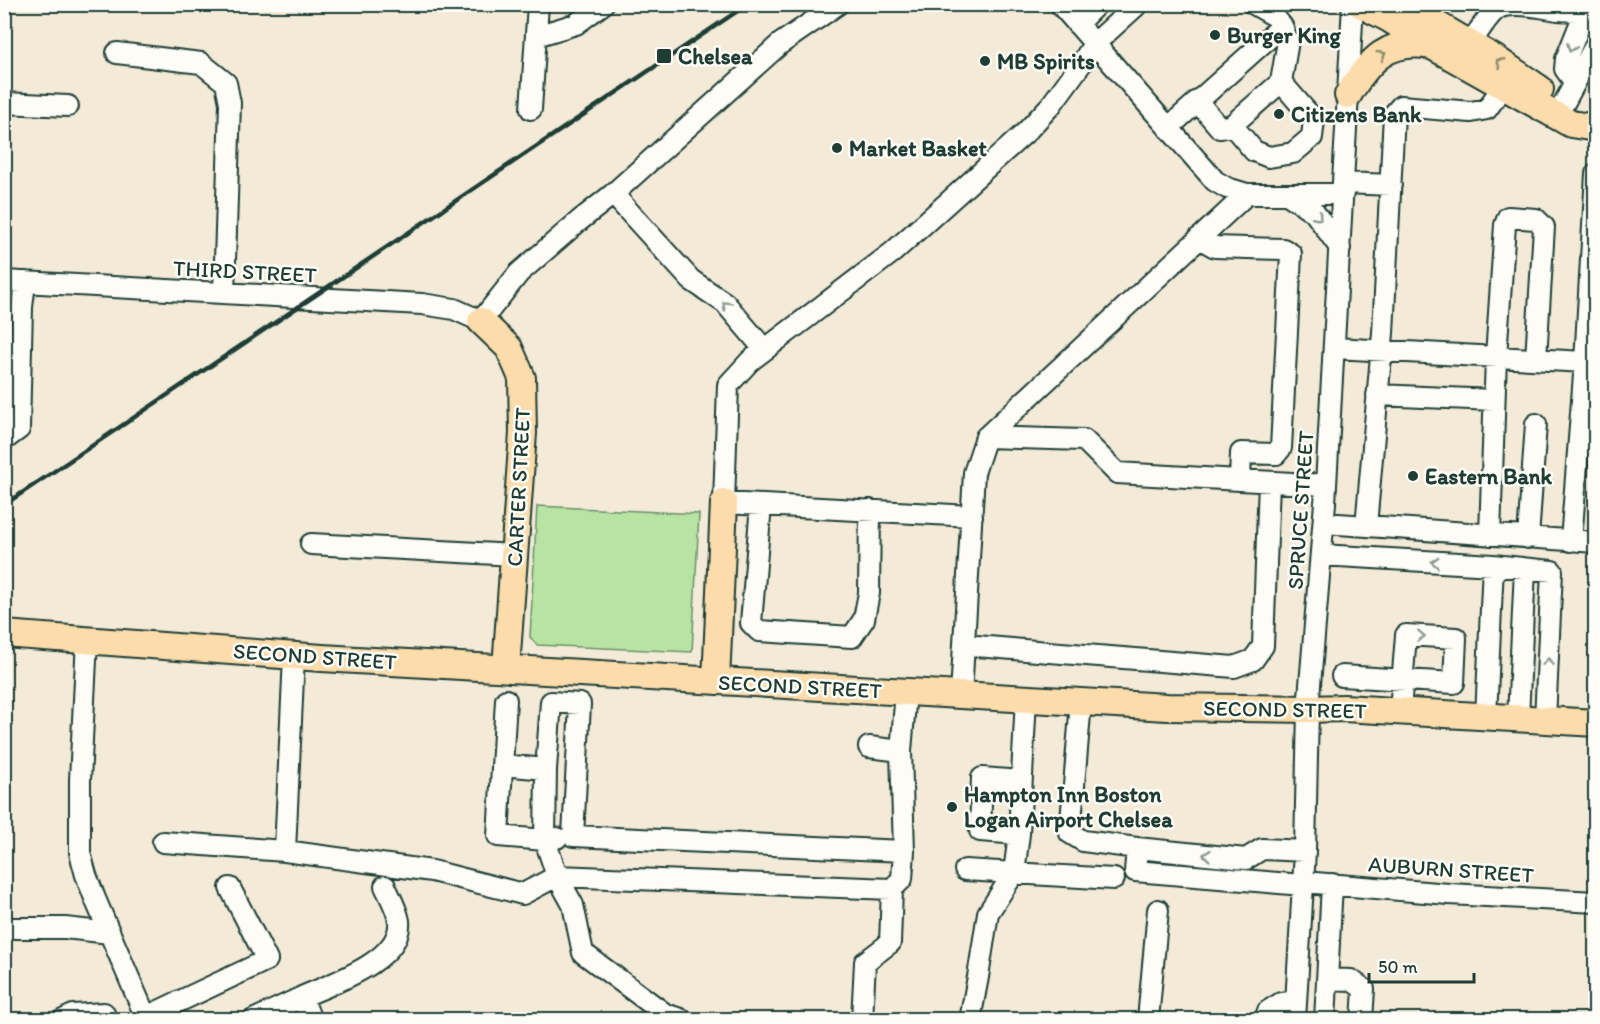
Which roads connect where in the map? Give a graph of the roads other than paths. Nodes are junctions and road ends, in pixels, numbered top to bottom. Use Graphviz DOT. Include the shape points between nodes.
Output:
graph roads {
  1 [pos="538,4"];
  2 [pos="603,4"];
  3 [pos="838,4"];
  4 [pos="1060,4"];
  5 [pos="1138,4"];
  6 [pos="1254,4"];
  7 [pos="1353,4"];
  8 [pos="1360,4"];
  9 [pos="1402,4"];
  10 [pos="1097,5"];
  11 [pos="1523,5"];
  12 [pos="1558,7"];
  13 [pos="1590,12"];
  14 [pos="1077,24"];
  15 [pos="1282,26"];
  16 [pos="536,36"];
  17 [pos="1094,44"];
  18 [pos="1596,44"];
  19 [pos="1432,46"];
  20 [pos="1465,52"];
  21 [pos="117,53"];
  22 [pos="1281,82"];
  23 [pos="1504,85"];
  24 [pos="1348,95"];
  25 [pos="1565,101"];
  26 [pos="1197,102"];
  27 [pos="4,103"];
  28 [pos="68,106"];
  29 [pos="531,109"];
  30 [pos="1232,125"];
  31 [pos="1168,128"];
  32 [pos="1596,128"];
  33 [pos="1596,174"];
  34 [pos="1391,185"];
  35 [pos="1344,189"];
  36 [pos="613,194"];
  37 [pos="1247,194"];
  38 [pos="1287,194"];
  39 [pos="1594,209"];
  40 [pos="1199,238"];
  41 [pos="1340,248"];
  42 [pos="4,281"];
  43 [pos="25,282"];
  44 [pos="224,293"];
  45 [pos="480,321"];
  46 [pos="1335,348"];
  47 [pos="764,349"];
  48 [pos="1381,350"];
  49 [pos="1496,357"];
  50 [pos="1536,359"];
  51 [pos="1585,362"];
  52 [pos="1377,395"];
  53 [pos="1494,400"];
  54 [pos="1536,424"];
  55 [pos="986,437"];
  56 [pos="4,440"];
  57 [pos="1240,480"];
  58 [pos="1269,482"];
  59 [pos="1326,485"];
  60 [pos="724,502"];
  61 [pos="761,505"];
  62 [pos="870,510"];
  63 [pos="972,516"];
  64 [pos="1324,523"];
  65 [pos="1366,526"];
  66 [pos="1490,535"];
  67 [pos="1528,538"];
  68 [pos="1571,541"];
  69 [pos="1596,542"];
  70 [pos="310,544"];
  71 [pos="515,555"];
  72 [pos="1322,555"];
  73 [pos="1493,565"];
  74 [pos="1525,569"];
  75 [pos="4,634"];
  76 [pos="87,640"];
  77 [pos="964,645"];
  78 [pos="294,656"];
  79 [pos="506,668"];
  80 [pos="566,671"];
  81 [pos="1342,676"];
  82 [pos="716,681"];
  83 [pos="906,692"];
  84 [pos="961,695"];
  85 [pos="1026,698"];
  86 [pos="506,700"];
  87 [pos="1081,702"];
  88 [pos="564,703"];
  89 [pos="1308,709"];
  90 [pos="1400,711"];
  91 [pos="1486,717"];
  92 [pos="1518,718"];
  93 [pos="1545,720"];
  94 [pos="1596,723"];
  95 [pos="869,747"];
  96 [pos="901,751"];
  97 [pos="502,765"];
  98 [pos="546,769"];
  99 [pos="1021,781"];
  100 [pos="1019,834"];
  101 [pos="573,836"];
  102 [pos="544,840"];
  103 [pos="163,842"];
  104 [pos="1137,848"];
  105 [pos="285,850"];
  106 [pos="904,851"];
  107 [pos="1305,851"];
  108 [pos="1236,858"];
  109 [pos="965,870"];
  110 [pos="1014,873"];
  111 [pos="557,876"];
  112 [pos="1114,879"];
  113 [pos="1235,879"];
  114 [pos="1303,884"];
  115 [pos="1332,884"];
  116 [pos="385,886"];
  117 [pos="230,888"];
  118 [pos="892,889"];
  119 [pos="1596,902"];
  120 [pos="1158,910"];
  121 [pos="4,928"];
  122 [pos="108,928"];
  123 [pos="1327,979"];
  124 [pos="302,998"];
  125 [pos="1295,1010"];
  126 [pos="147,1018"];
  127 [pos="63,1020"];
  128 [pos="106,1020"];
  129 [pos="253,1020"];
  130 [pos="311,1020"];
  131 [pos="683,1020"];
  132 [pos="862,1020"];
  133 [pos="970,1020"];
  134 [pos="1148,1020"];
  135 [pos="1265,1020"];
  136 [pos="1325,1020"];
  137 [pos="1362,1020"];
  1 -- 16 [label="street"];
  2 -- 16 [label="street" via="576,24"];
  3 -- 36 [label="street" via="780,44"];
  4 -- 14 [label="street"];
  5 -- 17 [label="street"];
  6 -- 15 [label="street" via="1274,15"];
  7 -- 24 [label="street, SPRUCE STREET"];
  8 -- 19 [label="main road"];
  9 -- 20 [label="main road"];
  10 -- 14 [label="street"];
  11 -- 12 [label="street"];
  11 -- 20 [label="street" via="1498,8"];
  12 -- 13 [label="street"];
  13 -- 25 [label="street, one-way" via="1566,59"];
  14 -- 17 [label="street"];
  15 -- 22 [label="street" via="1288,41"];
  15 -- 26 [label="street"];
  16 -- 29 [label="street"];
  17 -- 31 [label="street"];
  17 -- 47 [label="street" via="1051,105 1026,132 912,237"];
  18 -- 25 [label="street"];
  19 -- 20 [label="main road"];
  24 -- 19 [label="main road, one-way" via="1374,59 1402,45"];
  20 -- 23 [label="main road"];
  25 -- 20 [label="main road, one-way"];
  21 -- 44 [label="street" via="201,63 226,83 230,104"];
  22 -- 30 [label="street"];
  22 -- 30 [label="street" via="1314,120 1312,137 1293,153 1269,157 1254,151"];
  23 -- 25 [label="main road"];
  23 -- 34 [label="street" via="1487,109 1471,112 1401,106 1394,114"];
  24 -- 35 [label="street, SPRUCE STREET"];
  25 -- 32 [label="main road" via="1571,124"];
  26 -- 30 [label="street" via="1220,128"];
  26 -- 31 [label="street"];
  27 -- 28 [label="street"];
  31 -- 37 [label="street" via="1215,182"];
  33 -- 39 [label="street"];
  34 -- 35 [label="street"];
  34 -- 48 [label="street"];
  35 -- 38 [label="street"];
  35 -- 41 [label="street, SPRUCE STREET"];
  36 -- 45 [label="street" via="519,273"];
  47 -- 36 [label="street, one-way" via="725,303 691,280"];
  37 -- 38 [label="street"];
  37 -- 40 [label="street"];
  38 -- 41 [label="street, one-way" via="1314,212"];
  39 -- 51 [label="street"];
  40 -- 55 [label="street"];
  40 -- 57 [label="street" via="1215,247 1283,249 1291,254 1281,448 1276,454 1241,453"];
  41 -- 46 [label="street, SPRUCE STREET"];
  42 -- 43 [label="street, THIRD STREET"];
  43 -- 44 [label="street, THIRD STREET"];
  43 -- 56 [label="street" via="19,429"];
  44 -- 45 [label="street, THIRD STREET" via="422,304 454,309"];
  45 -- 71 [label="main road, CARTER STREET" via="509,348 522,378 523,433"];
  46 -- 48 [label="street"];
  46 -- 59 [label="street, SPRUCE STREET"];
  47 -- 60 [label="street" via="728,385"];
  48 -- 49 [label="street"];
  48 -- 52 [label="street"];
  49 -- 50 [label="street"];
  49 -- 50 [label="street" via="1508,217 1536,219 1544,226"];
  49 -- 53 [label="street"];
  50 -- 51 [label="street"];
  51 -- 68 [label="street"];
  52 -- 53 [label="street"];
  52 -- 65 [label="street"];
  53 -- 66 [label="street"];
  54 -- 67 [label="street"];
  55 -- 57 [label="street" via="1084,440 1117,472"];
  55 -- 63 [label="street" via="974,473"];
  57 -- 58 [label="street"];
  58 -- 59 [label="street"];
  58 -- 77 [label="street" via="1263,646 1253,660 1234,667"];
  59 -- 64 [label="street, SPRUCE STREET"];
  60 -- 61 [label="street"];
  60 -- 82 [label="main road"];
  61 -- 62 [label="street"];
  61 -- 62 [label="street" via="751,623 759,631 852,637 864,619 869,593"];
  62 -- 63 [label="street"];
  63 -- 77 [label="street"];
  64 -- 65 [label="street"];
  64 -- 72 [label="street, SPRUCE STREET"];
  65 -- 66 [label="street"];
  66 -- 67 [label="street"];
  67 -- 68 [label="street"];
  68 -- 69 [label="street"];
  70 -- 71 [label="street"];
  71 -- 79 [label="main road, CARTER STREET"];
  73 -- 72 [label="street, one-way"];
  72 -- 89 [label="street, SPRUCE STREET"];
  73 -- 74 [label="street"];
  73 -- 91 [label="street"];
  74 -- 92 [label="street"];
  93 -- 74 [label="street, one-way" via="1552,571"];
  75 -- 76 [label="main road, SECOND STREET"];
  76 -- 78 [label="main road, SECOND STREET"];
  76 -- 122 [label="street" via="79,846 86,875"];
  77 -- 84 [label="street"];
  78 -- 79 [label="main road, SECOND STREET"];
  78 -- 105 [label="street"];
  79 -- 80 [label="main road, SECOND STREET"];
  80 -- 82 [label="main road, SECOND STREET"];
  80 -- 88 [label="street"];
  81 -- 90 [label="street" via="1402,678"];
  82 -- 83 [label="main road, SECOND STREET"];
  83 -- 84 [label="main road, SECOND STREET"];
  83 -- 96 [label="street"];
  84 -- 85 [label="main road, SECOND STREET"];
  85 -- 87 [label="main road, SECOND STREET"];
  85 -- 99 [label="street"];
  86 -- 97 [label="street"];
  87 -- 89 [label="main road, SECOND STREET"];
  87 -- 104 [label="street" via="1070,833 1083,841"];
  88 -- 98 [label="street" via="551,702"];
  88 -- 101 [label="street" via="580,704"];
  89 -- 90 [label="main road, SECOND STREET"];
  89 -- 107 [label="street, SPRUCE STREET"];
  90 -- 91 [label="main road, SECOND STREET"];
  91 -- 92 [label="main road, SECOND STREET"];
  92 -- 93 [label="main road, SECOND STREET"];
  93 -- 94 [label="main road, SECOND STREET"];
  95 -- 96 [label="street"];
  96 -- 106 [label="street"];
  97 -- 98 [label="street"];
  97 -- 102 [label="street" via="498,836"];
  98 -- 102 [label="street"];
  99 -- 100 [label="street"];
  99 -- 100 [label="street" via="982,778 980,831"];
  100 -- 110 [label="street"];
  101 -- 102 [label="street"];
  101 -- 106 [label="street"];
  102 -- 111 [label="street"];
  103 -- 105 [label="street"];
  108 -- 104 [label="street, one-way"];
  104 -- 113 [label="street, AUBURN STREET" via="1135,871"];
  105 -- 111 [label="street" via="432,871 523,894"];
  106 -- 118 [label="street" via="902,879"];
  107 -- 108 [label="street" via="1262,849 1246,859"];
  107 -- 114 [label="street, SPRUCE STREET"];
  108 -- 113 [label="street"];
  109 -- 110 [label="street"];
  110 -- 112 [label="street"];
  110 -- 133 [label="street" via="988,913"];
  111 -- 118 [label="street"];
  111 -- 131 [label="street" via="573,905 582,953 665,1014"];
  113 -- 114 [label="street, AUBURN STREET"];
  114 -- 115 [label="street, AUBURN STREET"];
  114 -- 125 [label="street, SPRUCE STREET"];
  115 -- 119 [label="street, AUBURN STREET"];
  115 -- 123 [label="street"];
  116 -- 124 [label="street" via="399,922 397,936 387,950 360,971"];
  117 -- 126 [label="street" via="267,960"];
  118 -- 132 [label="street" via="890,943 865,962"];
  120 -- 134 [label="street"];
  121 -- 122 [label="street"];
  122 -- 126 [label="street"];
  123 -- 136 [label="street"];
  123 -- 137 [label="street" via="1351,980 1364,989"];
  124 -- 129 [label="street"];
  124 -- 130 [label="street"];
  125 -- 135 [label="street" via="1281,1003 1268,1011"];
  127 -- 128 [label="street" via="73,1015 104,1013"];
}
